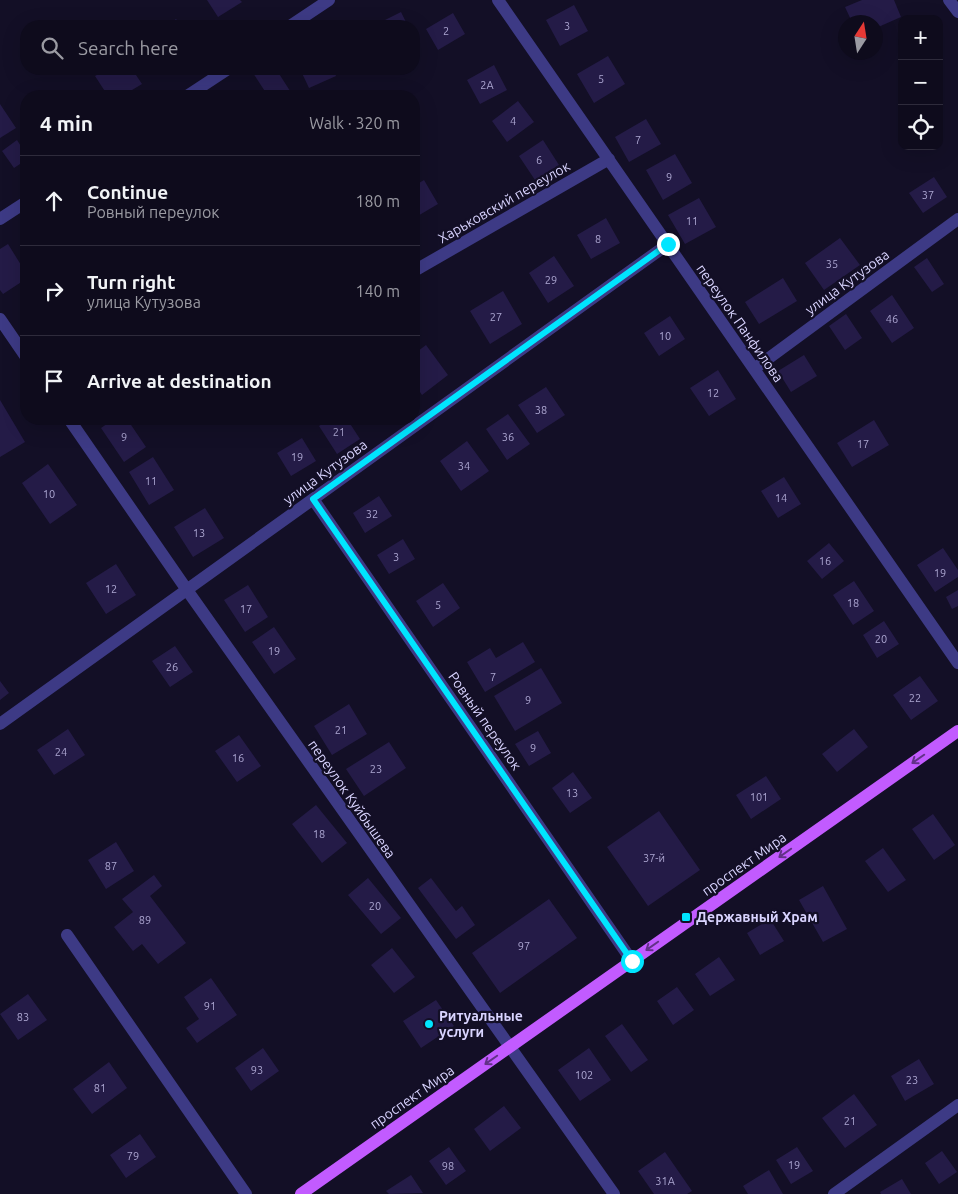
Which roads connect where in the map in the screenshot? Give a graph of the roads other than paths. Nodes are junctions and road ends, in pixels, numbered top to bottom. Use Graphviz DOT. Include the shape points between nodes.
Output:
graph roads {
  1 [pos="329,0"];
  2 [pos="498,0"];
  3 [pos="949,0"];
  4 [pos="958,12"];
  5 [pos="299,20"];
  6 [pos="219,75"];
  7 [pos="196,90"];
  8 [pos="609,159"];
  9 [pos="20,206"];
  10 [pos="0,219"];
  11 [pos="958,219"];
  12 [pos="668,244"];
  13 [pos="420,268"];
  14 [pos="0,319"];
  15 [pos="20,348"];
  16 [pos="754,370"];
  17 [pos="420,422"];
  18 [pos="73,425"];
  19 [pos="416,425"];
  20 [pos="313,499"];
  21 [pos="186,590"];
  22 [pos="958,663"];
  23 [pos="0,724"];
  24 [pos="958,731"];
  25 [pos="67,935"];
  26 [pos="632,961"];
  27 [pos="509,1047"];
  28 [pos="958,1105"];
  29 [pos="246,1194"];
  30 [pos="301,1194"];
  31 [pos="614,1194"];
  32 [pos="834,1194"];
  1 -- 5 [label="street"];
  2 -- 8 [label="street, переулок Панфилова"];
  3 -- 4 [label="street"];
  6 -- 7 [label="street"];
  8 -- 12 [label="street, переулок Панфилова"];
  8 -- 13 [label="street, Харьковский переулок"];
  9 -- 10 [label="street"];
  11 -- 16 [label="street, улица Кутузова"];
  12 -- 16 [label="street, переулок Панфилова"];
  12 -- 17 [label="street, улица Кутузова"];
  14 -- 15 [label="street"];
  16 -- 22 [label="street, переулок Панфилова"];
  18 -- 21 [label="street, переулок Куйбышева"];
  19 -- 20 [label="street, улица Кутузова"];
  20 -- 21 [label="street, улица Кутузова"];
  20 -- 26 [label="street, Ровный переулок"];
  21 -- 23 [label="street, улица Кутузова"];
  21 -- 27 [label="street, переулок Куйбышева"];
  24 -- 26 [label="main road, проспект Мира, one-way"];
  25 -- 29 [label="street"];
  26 -- 27 [label="main road, проспект Мира"];
  27 -- 30 [label="main road, проспект Мира, one-way"];
  27 -- 31 [label="street, переулок Куйбышева"];
  28 -- 32 [label="street"];
}
